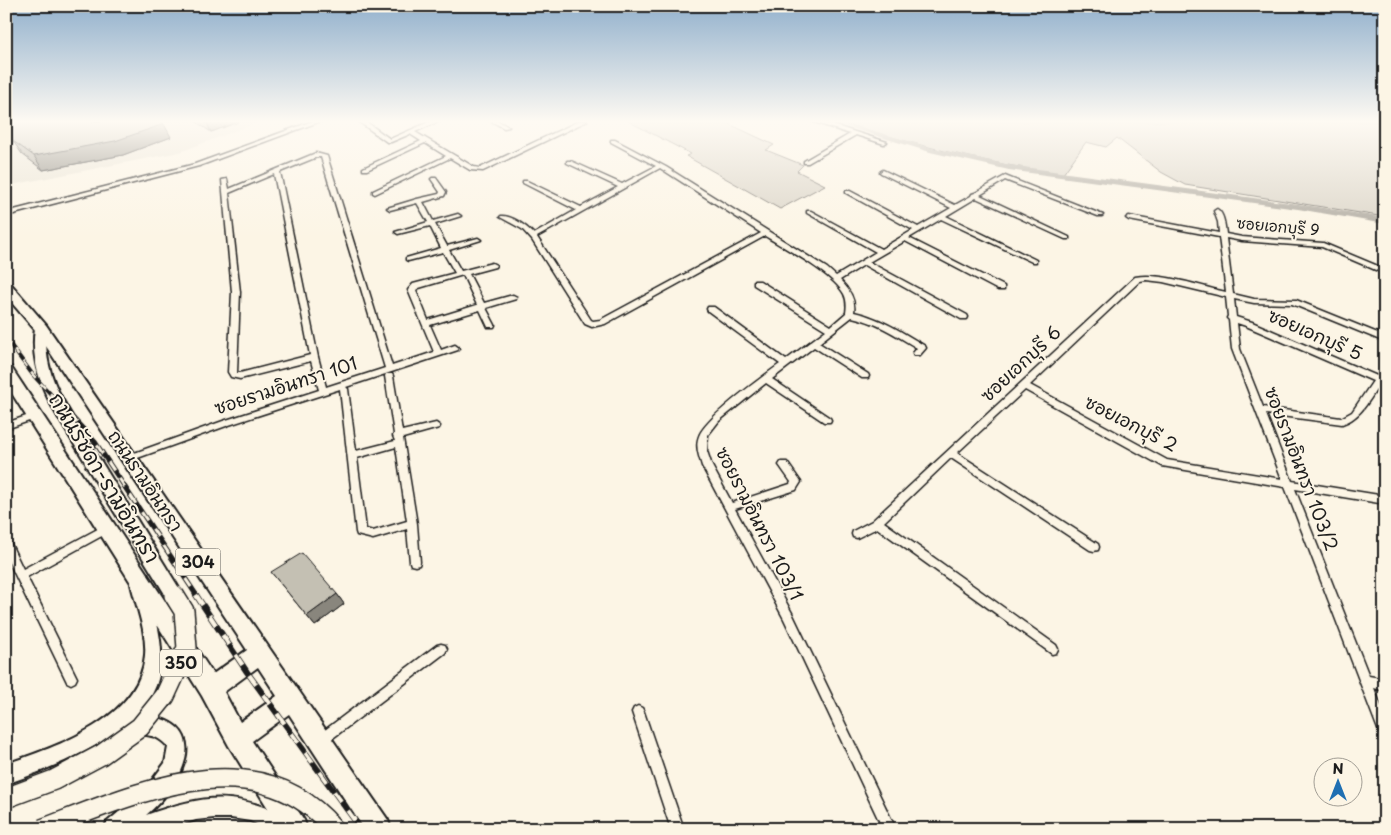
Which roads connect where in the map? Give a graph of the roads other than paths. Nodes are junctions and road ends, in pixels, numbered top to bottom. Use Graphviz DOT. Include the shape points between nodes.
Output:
graph roads {
  1 [pos="211,160"];
  2 [pos="305,160"];
  3 [pos="325,160"];
  4 [pos="383,160"];
  5 [pos="442,160"];
  6 [pos="457,160"];
  7 [pos="502,160"];
  8 [pos="649,160"];
  9 [pos="809,160"];
  10 [pos="569,162"];
  11 [pos="806,162"];
  12 [pos="660,166"];
  13 [pos="365,168"];
  14 [pos="277,172"];
  15 [pos="883,172"];
  16 [pos="434,179"];
  17 [pos="226,180"];
  18 [pos="525,182"];
  19 [pos="623,187"];
  20 [pos="227,192"];
  21 [pos="375,192"];
  22 [pos="848,192"];
  23 [pos="974,195"];
  24 [pos="419,200"];
  25 [pos="954,207"];
  26 [pos="390,208"];
  27 [pos="581,210"];
  28 [pos="1217,211"];
  29 [pos="809,212"];
  30 [pos="6,214"];
  31 [pos="1100,215"];
  32 [pos="458,216"];
  33 [pos="502,216"];
  34 [pos="941,216"];
  35 [pos="1129,218"];
  36 [pos="432,223"];
  37 [pos="918,230"];
  38 [pos="398,232"];
  39 [pos="765,233"];
  40 [pos="1222,236"];
  41 [pos="533,237"];
  42 [pos="904,238"];
  43 [pos="1067,238"];
  44 [pos="478,240"];
  45 [pos="445,248"];
  46 [pos="880,252"];
  47 [pos="408,259"];
  48 [pos="1034,261"];
  49 [pos="863,262"];
  50 [pos="492,265"];
  51 [pos="1385,272"];
  52 [pos="462,274"];
  53 [pos="836,279"];
  54 [pos="757,282"];
  55 [pos="6,287"];
  56 [pos="1001,288"];
  57 [pos="1229,295"];
  58 [pos="513,297"];
  59 [pos="482,307"];
  60 [pos="711,310"];
  61 [pos="850,314"];
  62 [pos="964,317"];
  63 [pos="1231,318"];
  64 [pos="425,324"];
  65 [pos="491,325"];
  66 [pos="41,328"];
  67 [pos="832,330"];
  68 [pos="1385,339"];
  69 [pos="814,343"];
  70 [pos="455,348"];
  71 [pos="438,353"];
  72 [pos="917,353"];
  73 [pos="314,357"];
  74 [pos="786,364"];
  75 [pos="6,371"];
  76 [pos="1385,371"];
  77 [pos="389,373"];
  78 [pos="866,376"];
  79 [pos="766,378"];
  80 [pos="1381,382"];
  81 [pos="1023,385"];
  82 [pos="344,389"];
  83 [pos="323,390"];
  84 [pos="1260,410"];
  85 [pos="36,416"];
  86 [pos="828,420"];
  87 [pos="6,426"];
  88 [pos="436,426"];
  89 [pos="398,439"];
  90 [pos="950,453"];
  91 [pos="351,456"];
  92 [pos="129,458"];
  93 [pos="784,465"];
  94 [pos="1289,484"];
  95 [pos="1385,500"];
  96 [pos="730,507"];
  97 [pos="877,522"];
  98 [pos="412,524"];
  99 [pos="106,528"];
  100 [pos="857,534"];
  101 [pos="6,545"];
  102 [pos="1094,547"];
  103 [pos="415,562"];
  104 [pos="21,575"];
  105 [pos="138,578"];
  106 [pos="442,648"];
  107 [pos="1052,649"];
  108 [pos="259,654"];
  109 [pos="71,678"];
  110 [pos="1366,681"];
  111 [pos="1385,685"];
  112 [pos="210,689"];
  113 [pos="290,700"];
  114 [pos="638,712"];
  115 [pos="108,728"];
  116 [pos="1385,732"];
  117 [pos="238,738"];
  118 [pos="319,742"];
  119 [pos="6,774"];
  120 [pos="6,798"];
  121 [pos="288,828"];
  122 [pos="42,829"];
  123 [pos="114,829"];
  124 [pos="137,829"];
  125 [pos="334,829"];
  126 [pos="379,829"];
  127 [pos="678,829"];
  128 [pos="890,829"];
  1 -- 30 [label="street"];
  2 -- 14 [label="street"];
  3 -- 77 [label="street"];
  4 -- 13 [label="street"];
  5 -- 21 [label="street"];
  6 -- 7 [label="street" via="472,169 481,170"];
  8 -- 12 [label="street"];
  9 -- 11 [label="street"];
  10 -- 19 [label="street"];
  12 -- 19 [label="street"];
  12 -- 39 [label="street"];
  14 -- 20 [label="street"];
  14 -- 73 [label="street"];
  15 -- 25 [label="street"];
  16 -- 24 [label="street" via="443,193"];
  17 -- 20 [label="street"];
  18 -- 27 [label="street"];
  19 -- 27 [label="street"];
  20 -- 73 [label="street" via="236,292 234,376"];
  22 -- 37 [label="street"];
  23 -- 25 [label="street"];
  23 -- 31 [label="street" via="1002,178 1010,178"];
  23 -- 43 [label="street"];
  24 -- 26 [label="street"];
  24 -- 36 [label="street"];
  25 -- 34 [label="street"];
  27 -- 41 [label="street"];
  28 -- 40 [label="street, ซอยรามอินทรา 103/2"];
  29 -- 46 [label="street"];
  32 -- 36 [label="street"];
  33 -- 41 [label="street"];
  34 -- 37 [label="street"];
  34 -- 48 [label="street"];
  35 -- 40 [label="street"];
  36 -- 38 [label="street"];
  36 -- 45 [label="street"];
  37 -- 42 [label="street"];
  39 -- 41 [label="street" via="596,324 588,322"];
  39 -- 53 [label="street"];
  40 -- 51 [label="street, ซอยเอกบุรี 9" via="1331,246"];
  40 -- 57 [label="street, ซอยรามอินทรา 103/2"];
  42 -- 46 [label="street"];
  42 -- 56 [label="street"];
  44 -- 45 [label="street"];
  45 -- 47 [label="street"];
  45 -- 52 [label="street"];
  46 -- 49 [label="street"];
  49 -- 53 [label="street"];
  49 -- 62 [label="street"];
  50 -- 52 [label="street"];
  52 -- 59 [label="street"];
  52 -- 64 [label="street" via="416,286 412,290"];
  53 -- 61 [label="street" via="850,302"];
  54 -- 67 [label="street"];
  55 -- 66 [label="highway, ถนนรามอินทรา / 304"];
  57 -- 63 [label="street, ซอยรามอินทรา 103/2"];
  57 -- 68 [label="street" via="1263,302 1293,302"];
  57 -- 81 [label="street, ซอยเอกบุรี 6" via="1163,280 1138,279"];
  58 -- 59 [label="street"];
  59 -- 64 [label="street"];
  59 -- 65 [label="street"];
  60 -- 74 [label="street"];
  61 -- 67 [label="street, ซอยรามอินทรา 103/1"];
  61 -- 72 [label="street" via="869,317 886,326 922,348"];
  63 -- 80 [label="street, ซอยเอกบุรี 5"];
  63 -- 84 [label="street, ซอยรามอินทรา 103/2" via="1236,349"];
  64 -- 71 [label="street"];
  66 -- 92 [label="highway, ถนนรามอินทรา / 304"];
  66 -- 120 [label="main road, ถนนรัชดา-รามอินทรา / 350, bridge" via="38,345 42,368 52,392 184,611 187,648 165,696 140,727 101,755 54,780"];
  67 -- 69 [label="street, ซอยรามอินทรา 103/1"];
  69 -- 74 [label="street, ซอยรามอินทรา 103/1"];
  69 -- 78 [label="street"];
  70 -- 71 [label="street, ซอยรามอินทรา 101"];
  71 -- 77 [label="street, ซอยรามอินทรา 101"];
  73 -- 83 [label="street"];
  74 -- 79 [label="street, ซอยรามอินทรา 103/1"];
  75 -- 85 [label="highway"];
  76 -- 80 [label="street"];
  77 -- 83 [label="street, ซอยรามอินทรา 101"];
  77 -- 89 [label="street"];
  79 -- 86 [label="street"];
  79 -- 96 [label="street, ซอยรามอินทรา 103/1" via="716,418 704,434 702,451 707,466"];
  80 -- 84 [label="street" via="1355,414 1342,421"];
  81 -- 90 [label="street, ซอยเอกบุรี 6"];
  81 -- 94 [label="street, ซอยเอกบุรี 2" via="1165,463"];
  82 -- 91 [label="street"];
  83 -- 92 [label="street, ซอยรามอินทรา 101"];
  84 -- 94 [label="street, ซอยรามอินทรา 103/2"];
  85 -- 87 [label="street"];
  85 -- 99 [label="highway"];
  88 -- 89 [label="street"];
  89 -- 91 [label="street"];
  89 -- 98 [label="street"];
  90 -- 97 [label="street, ซอยเอกบุรี 6"];
  90 -- 102 [label="street"];
  91 -- 98 [label="street" via="361,532 373,535"];
  92 -- 108 [label="highway, ถนนรามอินทรา / 304"];
  93 -- 96 [label="street" via="796,482 792,487"];
  94 -- 95 [label="street, ซอยเอกบุรี 2"];
  94 -- 110 [label="street, ซอยรามอินทรา 103/2"];
  96 -- 128 [label="street, ซอยรามอินทรา 103/1" via="788,616"];
  97 -- 100 [label="street, ซอยเอกบุรี 6"];
  97 -- 107 [label="street"];
  98 -- 103 [label="street"];
  99 -- 104 [label="street"];
  99 -- 105 [label="highway"];
  101 -- 104 [label="street"];
  104 -- 109 [label="street"];
  105 -- 112 [label="highway"];
  105 -- 115 [label="main road, ถนนรัชดา-รามอินทรา / 350" via="154,654 151,673 144,693 129,712"];
  106 -- 118 [label="street"];
  108 -- 112 [label="highway"];
  108 -- 113 [label="highway, ถนนรามอินทรา / 304"];
  110 -- 111 [label="street"];
  110 -- 116 [label="street, ซอยรามอินทรา 103/2"];
  112 -- 117 [label="highway"];
  113 -- 117 [label="highway"];
  113 -- 118 [label="highway, ถนนรามอินทรา / 304"];
  114 -- 127 [label="street"];
  115 -- 119 [label="main road, ถนนรัชดา-รามอินทรา / 350" via="74,747"];
  115 -- 123 [label="main road" via="152,725 166,729 178,744 174,767 151,798"];
  117 -- 121 [label="highway"];
  118 -- 126 [label="highway, ถนนรามอินทรา / 304"];
  121 -- 124 [label="main road" via="259,813 239,807 219,807 180,814"];
  122 -- 125 [label="main road, bridge" via="168,786 200,779 228,778 280,788 319,812"];
}
